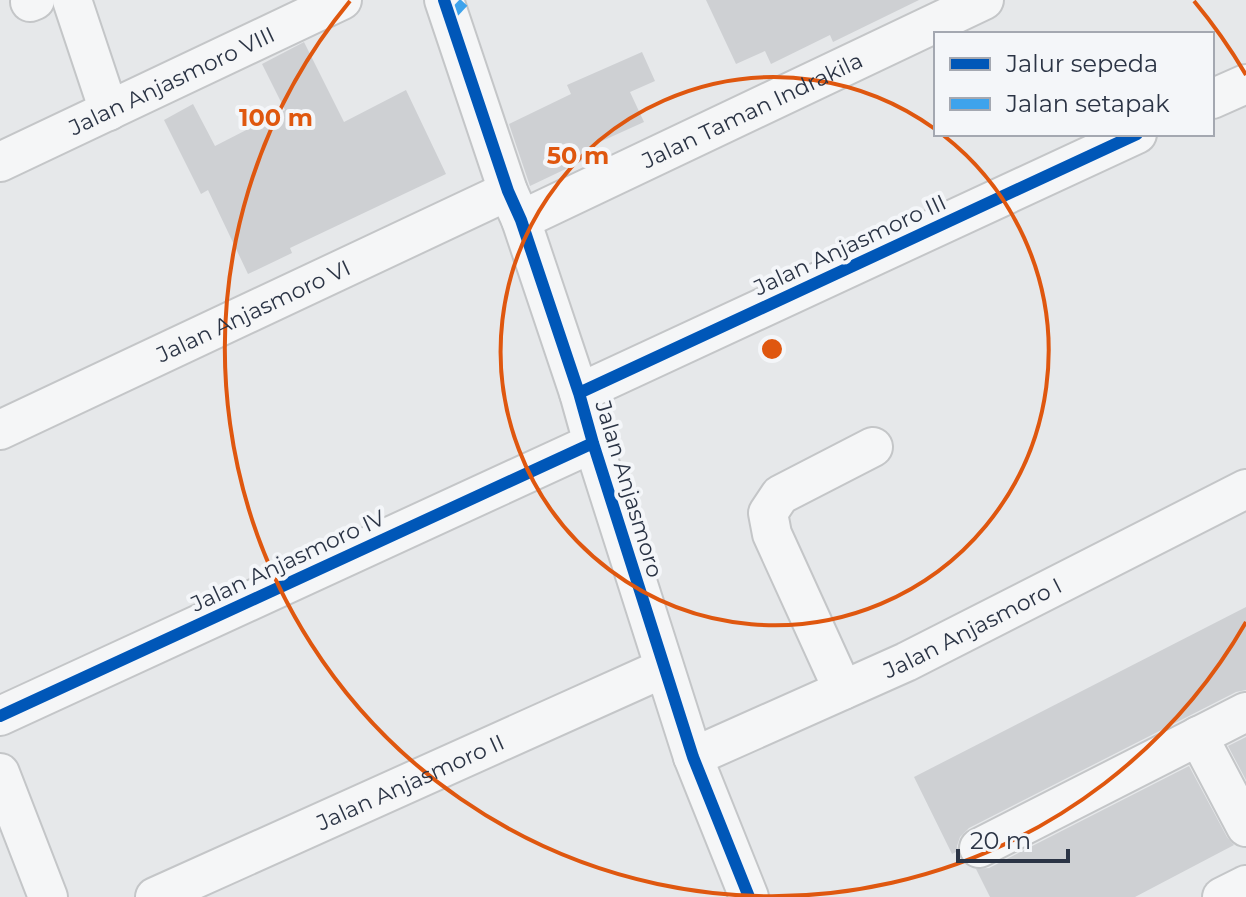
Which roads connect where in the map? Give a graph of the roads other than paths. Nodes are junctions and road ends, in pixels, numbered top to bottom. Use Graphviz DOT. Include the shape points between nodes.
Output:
graph roads {
  1 [pos="72,0"];
  2 [pos="342,0"];
  3 [pos="444,0"];
  4 [pos="984,0"];
  5 [pos="1246,84"];
  6 [pos="1214,98"];
  7 [pos="109,111"];
  8 [pos="1133,136"];
  9 [pos="0,162"];
  10 [pos="514,206"];
  11 [pos="579,393"];
  12 [pos="0,430"];
  13 [pos="593,443"];
  14 [pos="873,447"];
  15 [pos="1246,489"];
  16 [pos="664,668"];
  17 [pos="843,690"];
  18 [pos="1246,712"];
  19 [pos="0,716"];
  20 [pos="1198,736"];
  21 [pos="693,757"];
  22 [pos="0,773"];
  23 [pos="1246,827"];
  24 [pos="979,848"];
  25 [pos="1246,885"];
  26 [pos="48,897"];
  27 [pos="155,897"];
  28 [pos="749,897"];
  29 [pos="1222,897"];
  1 -- 7 [label="street"];
  2 -- 7 [label="street, Jalan Anjasmoro VIII"];
  3 -- 10 [label="street, Jalan Anjasmoro"];
  4 -- 10 [label="street, Jalan Taman Indrakila"];
  5 -- 6 [label="street"];
  7 -- 9 [label="street, Jalan Anjasmoro VIII"];
  8 -- 11 [label="street, Jalan Anjasmoro III"];
  10 -- 11 [label="street, Jalan Anjasmoro"];
  10 -- 12 [label="street, Jalan Anjasmoro VI"];
  11 -- 13 [label="street, Jalan Anjasmoro"];
  13 -- 16 [label="street, Jalan Anjasmoro"];
  13 -- 19 [label="street, Jalan Anjasmoro IV"];
  14 -- 17 [label="street" via="780,495 768,513 772,534"];
  15 -- 17 [label="street, Jalan Anjasmoro I"];
  16 -- 21 [label="street, Jalan Anjasmoro"];
  16 -- 27 [label="street, Jalan Anjasmoro II"];
  17 -- 21 [label="street, Jalan Anjasmoro I"];
  18 -- 20 [label="street"];
  20 -- 23 [label="street"];
  20 -- 24 [label="street"];
  21 -- 28 [label="street, Jalan Anjasmoro"];
  22 -- 26 [label="street"];
  25 -- 29 [label="street"];
}
